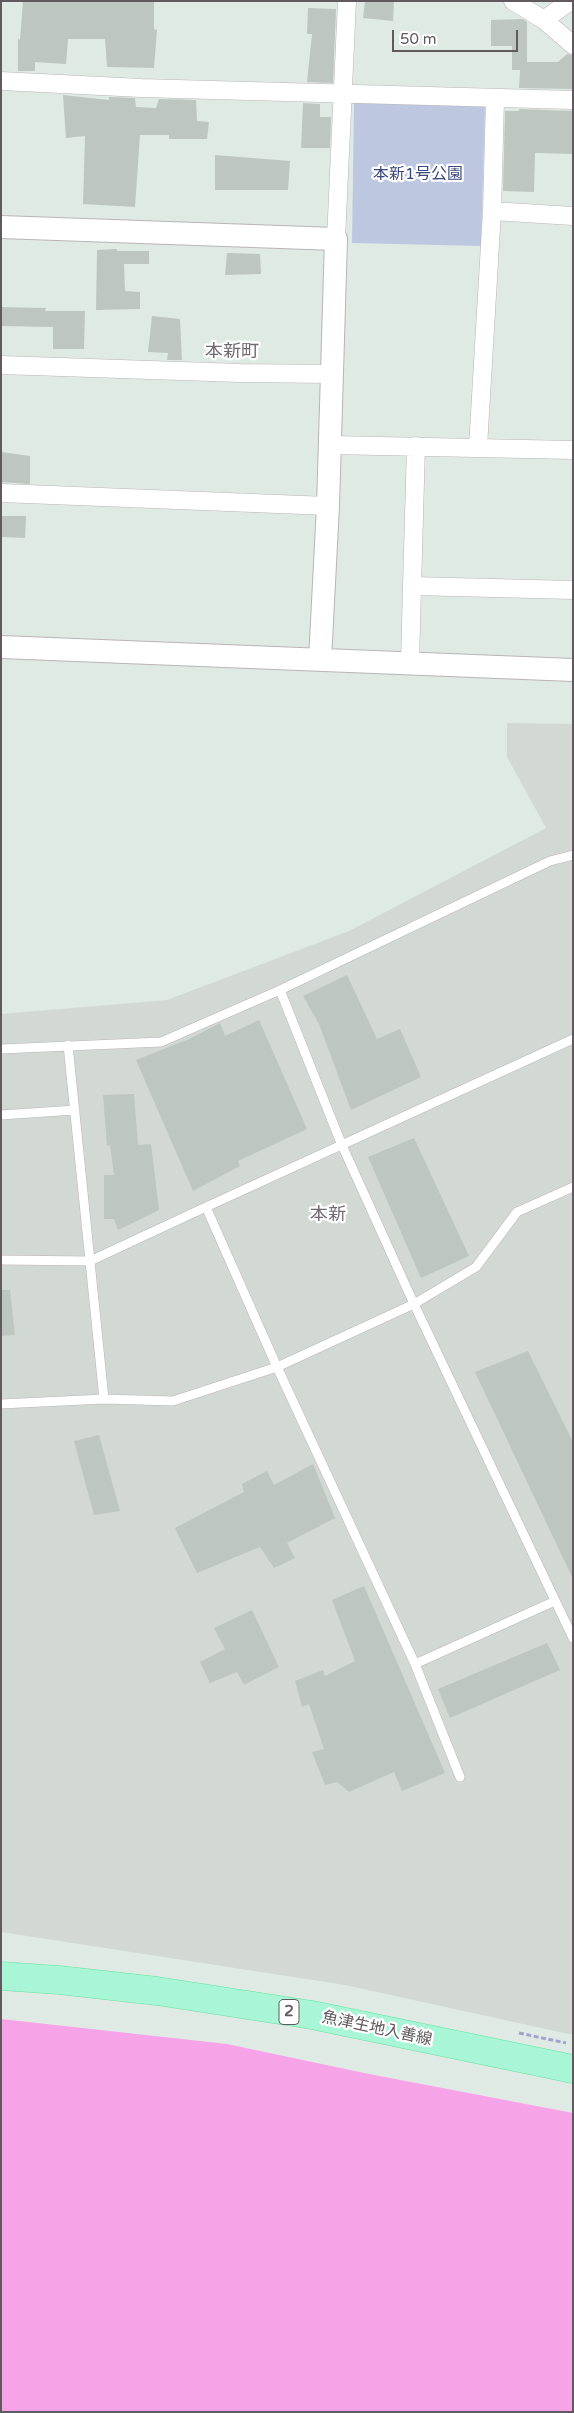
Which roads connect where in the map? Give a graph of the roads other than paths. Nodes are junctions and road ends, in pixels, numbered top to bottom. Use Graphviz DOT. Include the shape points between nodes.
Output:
graph roads {
  1 [pos="347,1"];
  2 [pos="514,1"];
  3 [pos="570,1"];
  4 [pos="544,20"];
  5 [pos="573,45"];
  6 [pos="1,81"];
  7 [pos="344,94"];
  8 [pos="494,99"];
  9 [pos="573,100"];
  10 [pos="492,211"];
  11 [pos="573,216"];
  12 [pos="1,226"];
  13 [pos="336,239"];
  14 [pos="1,365"];
  15 [pos="332,374"];
  16 [pos="330,445"];
  17 [pos="416,446"];
  18 [pos="478,447"];
  19 [pos="573,450"];
  20 [pos="1,493"];
  21 [pos="328,506"];
  22 [pos="412,586"];
  23 [pos="573,590"];
  24 [pos="1,647"];
  25 [pos="320,660"];
  26 [pos="410,664"];
  27 [pos="573,670"];
  28 [pos="573,855"];
  29 [pos="280,990"];
  30 [pos="573,1039"];
  31 [pos="68,1045"];
  32 [pos="1,1049"];
  33 [pos="74,1110"];
  34 [pos="1,1115"];
  35 [pos="341,1143"];
  36 [pos="573,1187"];
  37 [pos="206,1207"];
  38 [pos="1,1260"];
  39 [pos="90,1260"];
  40 [pos="414,1304"];
  41 [pos="277,1367"];
  42 [pos="104,1399"];
  43 [pos="1,1404"];
  44 [pos="555,1601"];
  45 [pos="573,1638"];
  46 [pos="415,1664"];
  47 [pos="460,1776"];
  48 [pos="1,1976"];
  49 [pos="573,2069"];
  1 -- 7 [label="street"];
  2 -- 4 [label="street"];
  3 -- 4 [label="street"];
  4 -- 5 [label="street"];
  6 -- 7 [label="street"];
  7 -- 8 [label="street"];
  7 -- 13 [label="street"];
  8 -- 9 [label="street"];
  8 -- 10 [label="street"];
  10 -- 11 [label="street"];
  10 -- 18 [label="street"];
  12 -- 13 [label="street"];
  13 -- 15 [label="street"];
  14 -- 15 [label="street"];
  15 -- 16 [label="street"];
  16 -- 17 [label="street"];
  16 -- 21 [label="street"];
  17 -- 18 [label="street"];
  17 -- 22 [label="street"];
  18 -- 19 [label="street"];
  20 -- 21 [label="street"];
  21 -- 25 [label="street"];
  22 -- 23 [label="street"];
  22 -- 26 [label="street"];
  24 -- 25 [label="street"];
  25 -- 26 [label="street"];
  26 -- 27 [label="street"];
  28 -- 29 [label="lane" via="550,861"];
  29 -- 31 [label="lane" via="162,1042"];
  29 -- 35 [label="lane"];
  30 -- 35 [label="lane"];
  31 -- 32 [label="lane"];
  31 -- 33 [label="lane"];
  33 -- 34 [label="lane"];
  33 -- 39 [label="lane"];
  35 -- 37 [label="lane"];
  35 -- 40 [label="lane"];
  36 -- 40 [label="lane" via="517,1212 476,1267"];
  37 -- 39 [label="lane"];
  37 -- 41 [label="lane"];
  38 -- 39 [label="lane"];
  39 -- 42 [label="lane"];
  40 -- 41 [label="lane"];
  40 -- 44 [label="lane"];
  41 -- 42 [label="lane" via="173,1401"];
  41 -- 46 [label="lane"];
  42 -- 43 [label="lane"];
  44 -- 45 [label="lane"];
  44 -- 46 [label="lane"];
  46 -- 47 [label="lane"];
  48 -- 49 [label="main road, 魚津生地入善線 / 2" via="157,1991 312,2015"];
}
